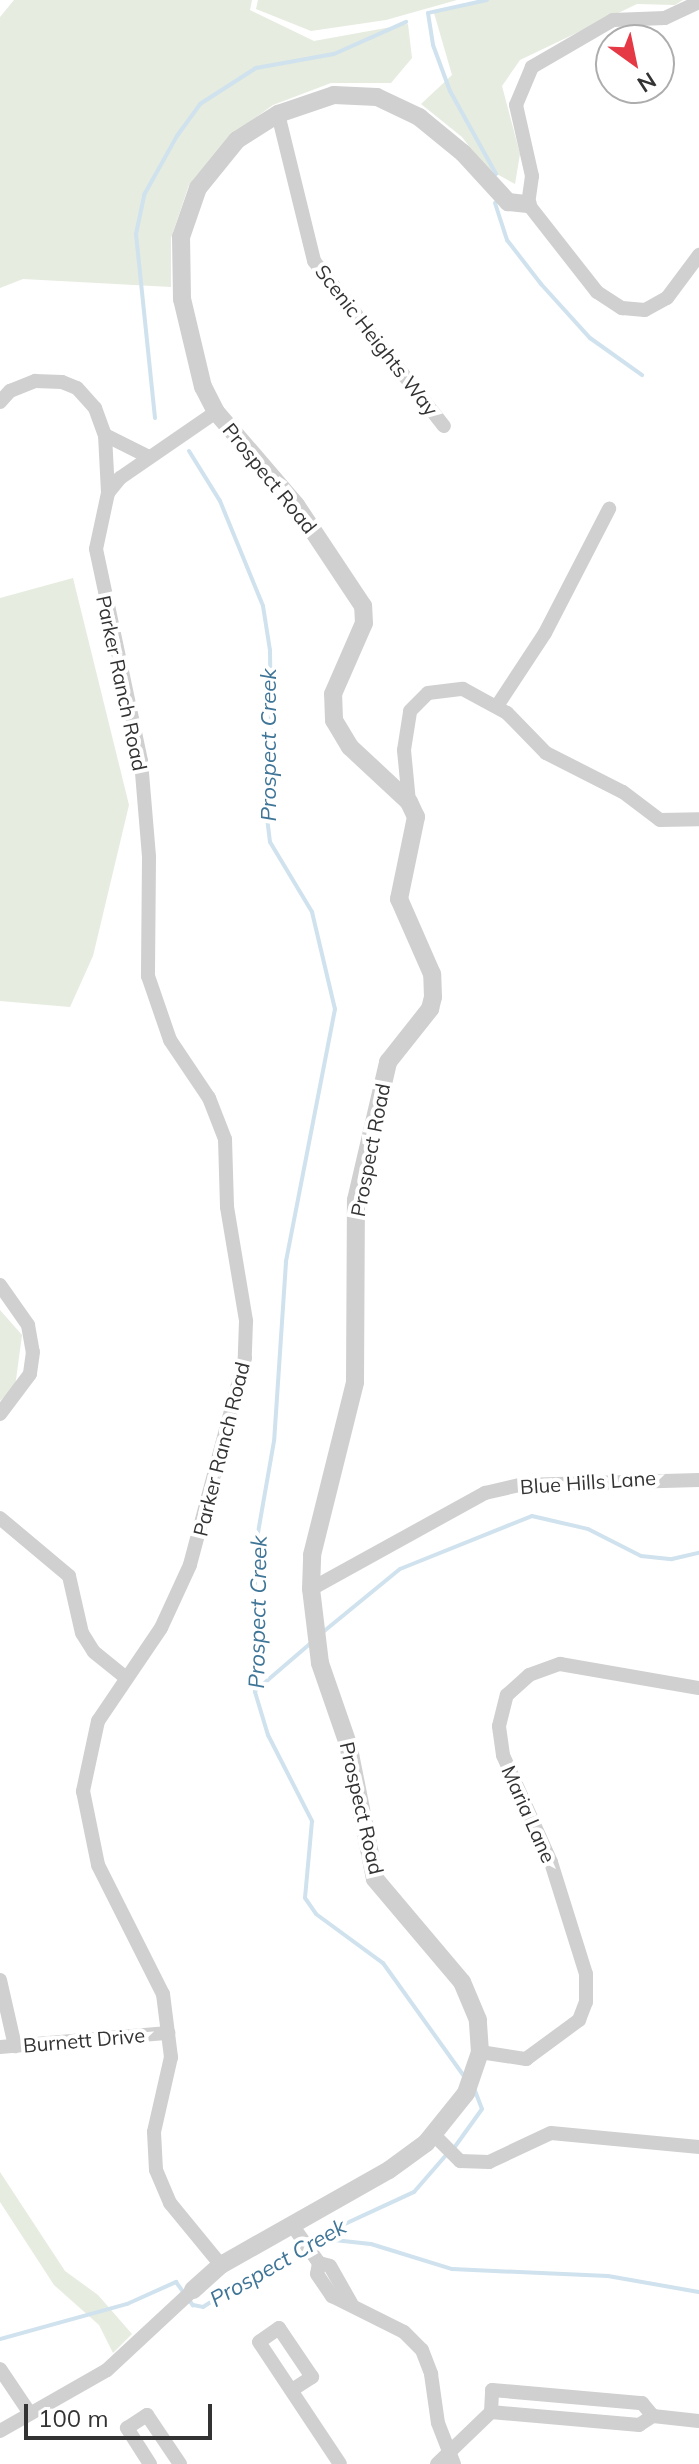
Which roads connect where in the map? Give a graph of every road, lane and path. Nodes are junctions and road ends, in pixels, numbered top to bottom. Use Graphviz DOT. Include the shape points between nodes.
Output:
graph roads {
  1 [pos="699,2"];
  2 [pos="278,114"];
  3 [pos="528,204"];
  4 [pos="699,255"];
  5 [pos="0,402"];
  6 [pos="216,412"];
  7 [pos="444,426"];
  8 [pos="105,435"];
  9 [pos="147,456"];
  10 [pos="108,493"];
  11 [pos="609,509"];
  12 [pos="497,706"];
  13 [pos="409,802"];
  14 [pos="699,819"];
  15 [pos="0,1285"];
  16 [pos="0,1414"];
  17 [pos="699,1480"];
  18 [pos="0,1518"];
  19 [pos="311,1589"];
  20 [pos="124,1676"];
  21 [pos="699,1688"];
  22 [pos="0,1980"];
  23 [pos="168,2033"];
  24 [pos="8,2046"];
  25 [pos="478,2060"];
  26 [pos="443,2145"];
  27 [pos="699,2147"];
  28 [pos="300,2237"];
  29 [pos="221,2265"];
  30 [pos="193,2290"];
  31 [pos="0,2369"];
  32 [pos="292,2390"];
  33 [pos="29,2412"];
  34 [pos="491,2412"];
  35 [pos="653,2416"];
  36 [pos="699,2421"];
  37 [pos="0,2431"];
  38 [pos="452,2458"];
  39 [pos="150,2464"];
  40 [pos="180,2464"];
  41 [pos="340,2464"];
  42 [pos="437,2464"];
  1 -- 3 [label="street" via="665,18 613,20 532,67 516,105 532,176"];
  2 -- 3 [label="street, Prospect Road" via="334,95 377,97 419,117 463,153 508,202"];
  2 -- 6 [label="street, Prospect Road" via="237,140 198,188 181,237 182,299 200,379"];
  2 -- 7 [label="street, Scenic Heights Way" via="314,261"];
  3 -- 4 [label="street" via="597,292 622,308 645,310 667,298"];
  5 -- 8 [label="street" via="10,391 35,381 62,382 77,388 95,408"];
  6 -- 9 [label="street, Parker Ranch Road"];
  6 -- 13 [label="street, Prospect Road" via="296,505 363,606 364,623 333,694 334,720 350,747"];
  8 -- 9 [label="street"];
  8 -- 10 [label="street, Parker Ranch Road"];
  9 -- 10 [label="street, Parker Ranch Road"];
  10 -- 20 [label="street, Parker Ranch Road" via="96,549 141,761 149,857 148,976 170,1040 209,1098 225,1139 227,1207 246,1321 235,1400 190,1565 161,1628"];
  11 -- 12 [label="street" via="545,633"];
  12 -- 13 [label="street" via="463,689 428,693 417,700 404,750"];
  12 -- 14 [label="street" via="546,753 623,792 660,820"];
  13 -- 19 [label="street, Prospect Road" via="416,817 399,899 432,974 433,997 430,1009 388,1062 356,1200 355,1382 312,1555"];
  15 -- 16 [label="street" via="28,1325 33,1352 30,1374"];
  17 -- 19 [label="street, Blue Hills Lane" via="521,1485 485,1493"];
  18 -- 20 [label="street" via="69,1576 82,1633 94,1652"];
  19 -- 25 [label="street, Prospect Road" via="320,1663 348,1744 375,1879 462,1982 478,2020"];
  20 -- 23 [label="street, Parker Ranch Road" via="98,1721 83,1791 98,1865 163,1994"];
  21 -- 25 [label="street, Maria Lane" via="560,1664 529,1675 507,1695 499,1726 503,1755 551,1862 586,1974 586,2002 579,2020 526,2059"];
  22 -- 24 [label="street"];
  23 -- 24 [label="street, Burnett Drive"];
  23 -- 29 [label="street, Parker Ranch Road" via="171,2057 154,2132 156,2170 170,2203"];
  25 -- 26 [label="street, Prospect Road"];
  26 -- 27 [label="street" via="460,2161 489,2162 551,2133"];
  26 -- 28 [label="street, Prospect Road" via="389,2170"];
  28 -- 29 [label="street, Prospect Road"];
  28 -- 38 [label="street" via="319,2263 330,2266 351,2303 404,2332 422,2350 438,2423"];
  29 -- 30 [label="street, Prospect Road"];
  30 -- 33 [label="street, Prospect Road" via="107,2370"];
  31 -- 33 [label="street"];
  32 -- 41 [label="street"];
  33 -- 37 [label="street, Prospect Road"];
  34 -- 35 [label="street" via="639,2425"];
  34 -- 35 [label="street" via="492,2390 642,2403"];
  34 -- 38 [label="street"];
  35 -- 36 [label="street"];
  38 -- 42 [label="street"];
  39 -- 40 [label="street" via="127,2428 147,2415"];
}
